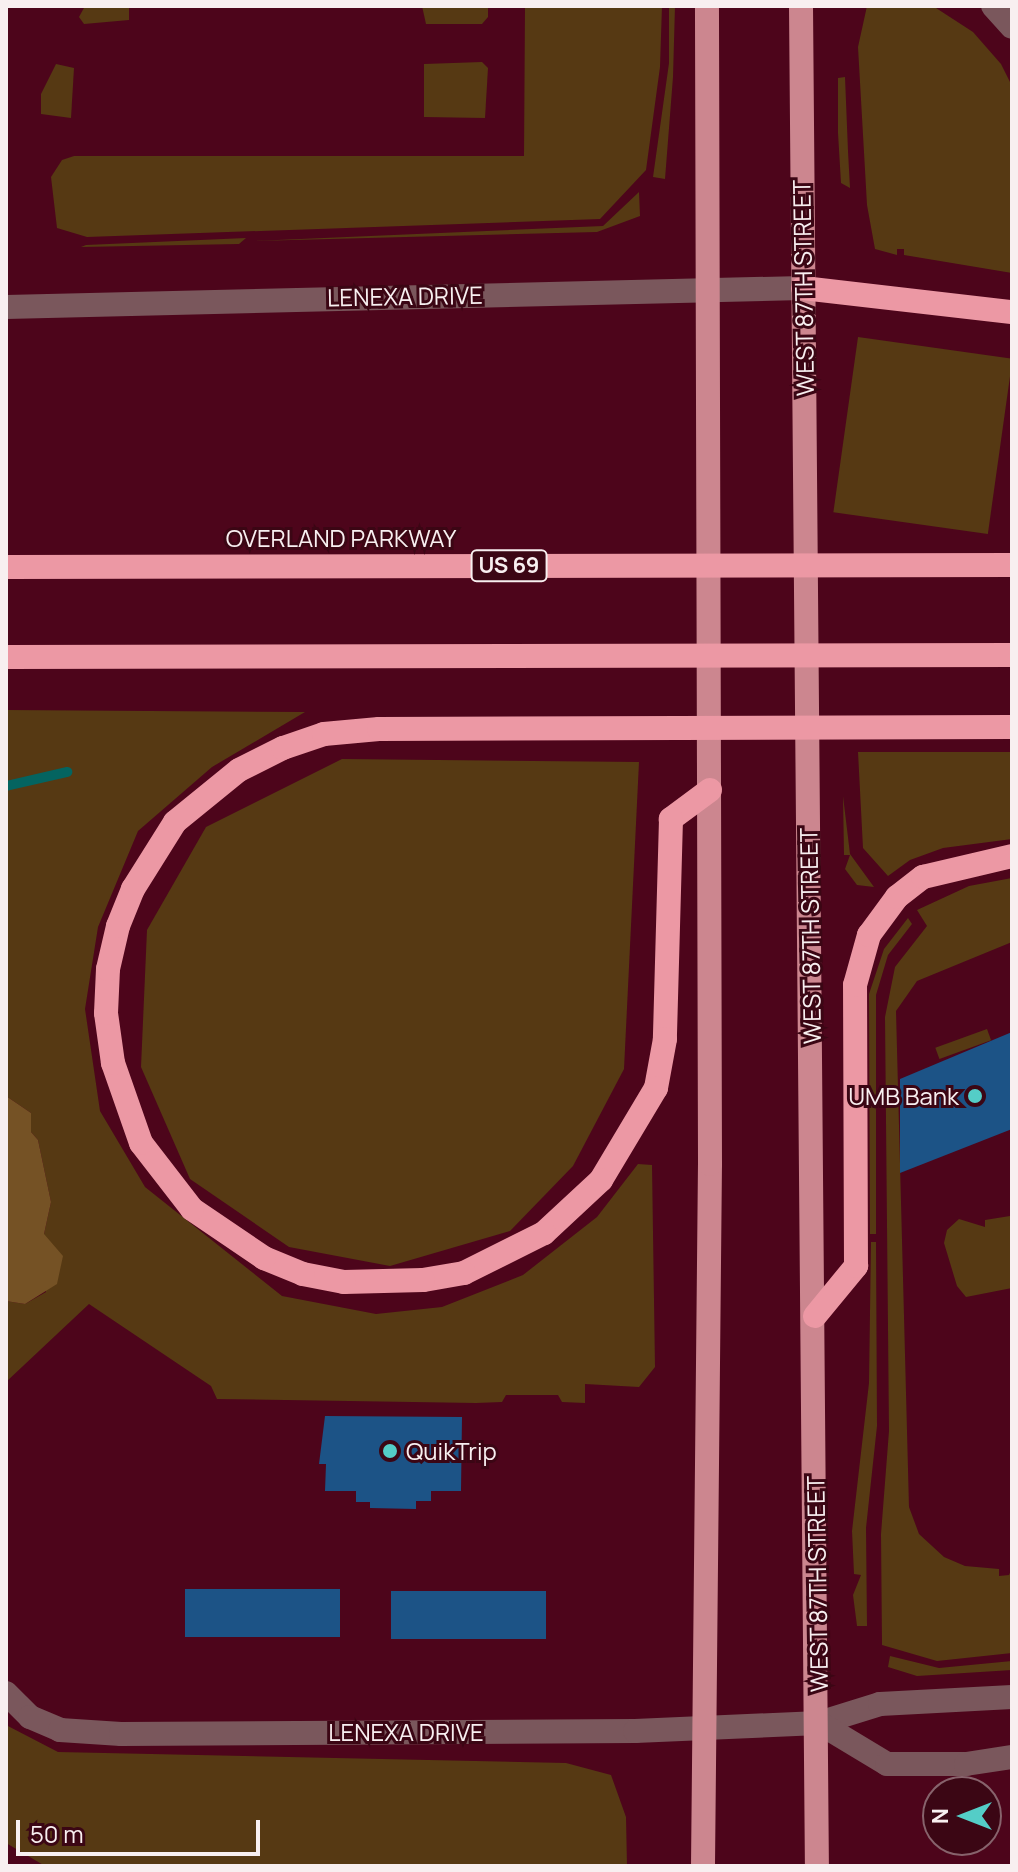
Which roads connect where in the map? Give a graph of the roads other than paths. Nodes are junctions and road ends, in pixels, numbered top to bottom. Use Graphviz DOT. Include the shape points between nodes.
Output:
graph roads {
  1 [pos="707,6"];
  2 [pos="801,6"];
  3 [pos="993,6"];
  4 [pos="1012,27"];
  5 [pos="707,288"];
  6 [pos="803,288"];
  7 [pos="6,307"];
  8 [pos="1012,312"];
  9 [pos="1012,565"];
  10 [pos="6,567"];
  11 [pos="1012,655"];
  12 [pos="6,657"];
  13 [pos="1012,727"];
  14 [pos="710,790"];
  15 [pos="1012,856"];
  16 [pos="815,1316"];
  17 [pos="6,1693"];
  18 [pos="1012,1697"];
  19 [pos="819,1723"];
  20 [pos="705,1727"];
  21 [pos="1012,1757"];
  22 [pos="703,1866"];
  23 [pos="817,1866"];
  1 -- 5 [label="main road"];
  2 -- 6 [label="main road, WEST 87TH STREET"];
  3 -- 4 [label="street"];
  5 -- 6 [label="street, LENEXA DRIVE"];
  5 -- 7 [label="street, LENEXA DRIVE"];
  5 -- 14 [label="main road"];
  6 -- 8 [label="highway"];
  6 -- 16 [label="main road, WEST 87TH STREET"];
  9 -- 10 [label="highway, OVERLAND PARKWAY / US 69"];
  11 -- 12 [label="highway"];
  13 -- 14 [label="highway" via="379,729 324,734 283,748 239,770 175,822 139,877 118,926 108,969 106,1013 113,1063 141,1143 192,1209 224,1235 303,1274 369,1283 423,1280 464,1273 544,1233 601,1180 656,1088 665,1039 671,819"];
  14 -- 20 [label="main road"];
  15 -- 16 [label="highway" via="923,877 897,897 869,935 855,985 856,1266"];
  16 -- 19 [label="main road, WEST 87TH STREET"];
  17 -- 20 [label="street, LENEXA DRIVE" via="30,1717 60,1730 121,1734"];
  18 -- 19 [label="street, LENEXA DRIVE" via="880,1704"];
  19 -- 20 [label="street, LENEXA DRIVE"];
  19 -- 21 [label="street" via="887,1764 966,1764"];
  19 -- 23 [label="main road, WEST 87TH STREET"];
  20 -- 22 [label="main road"];
}
